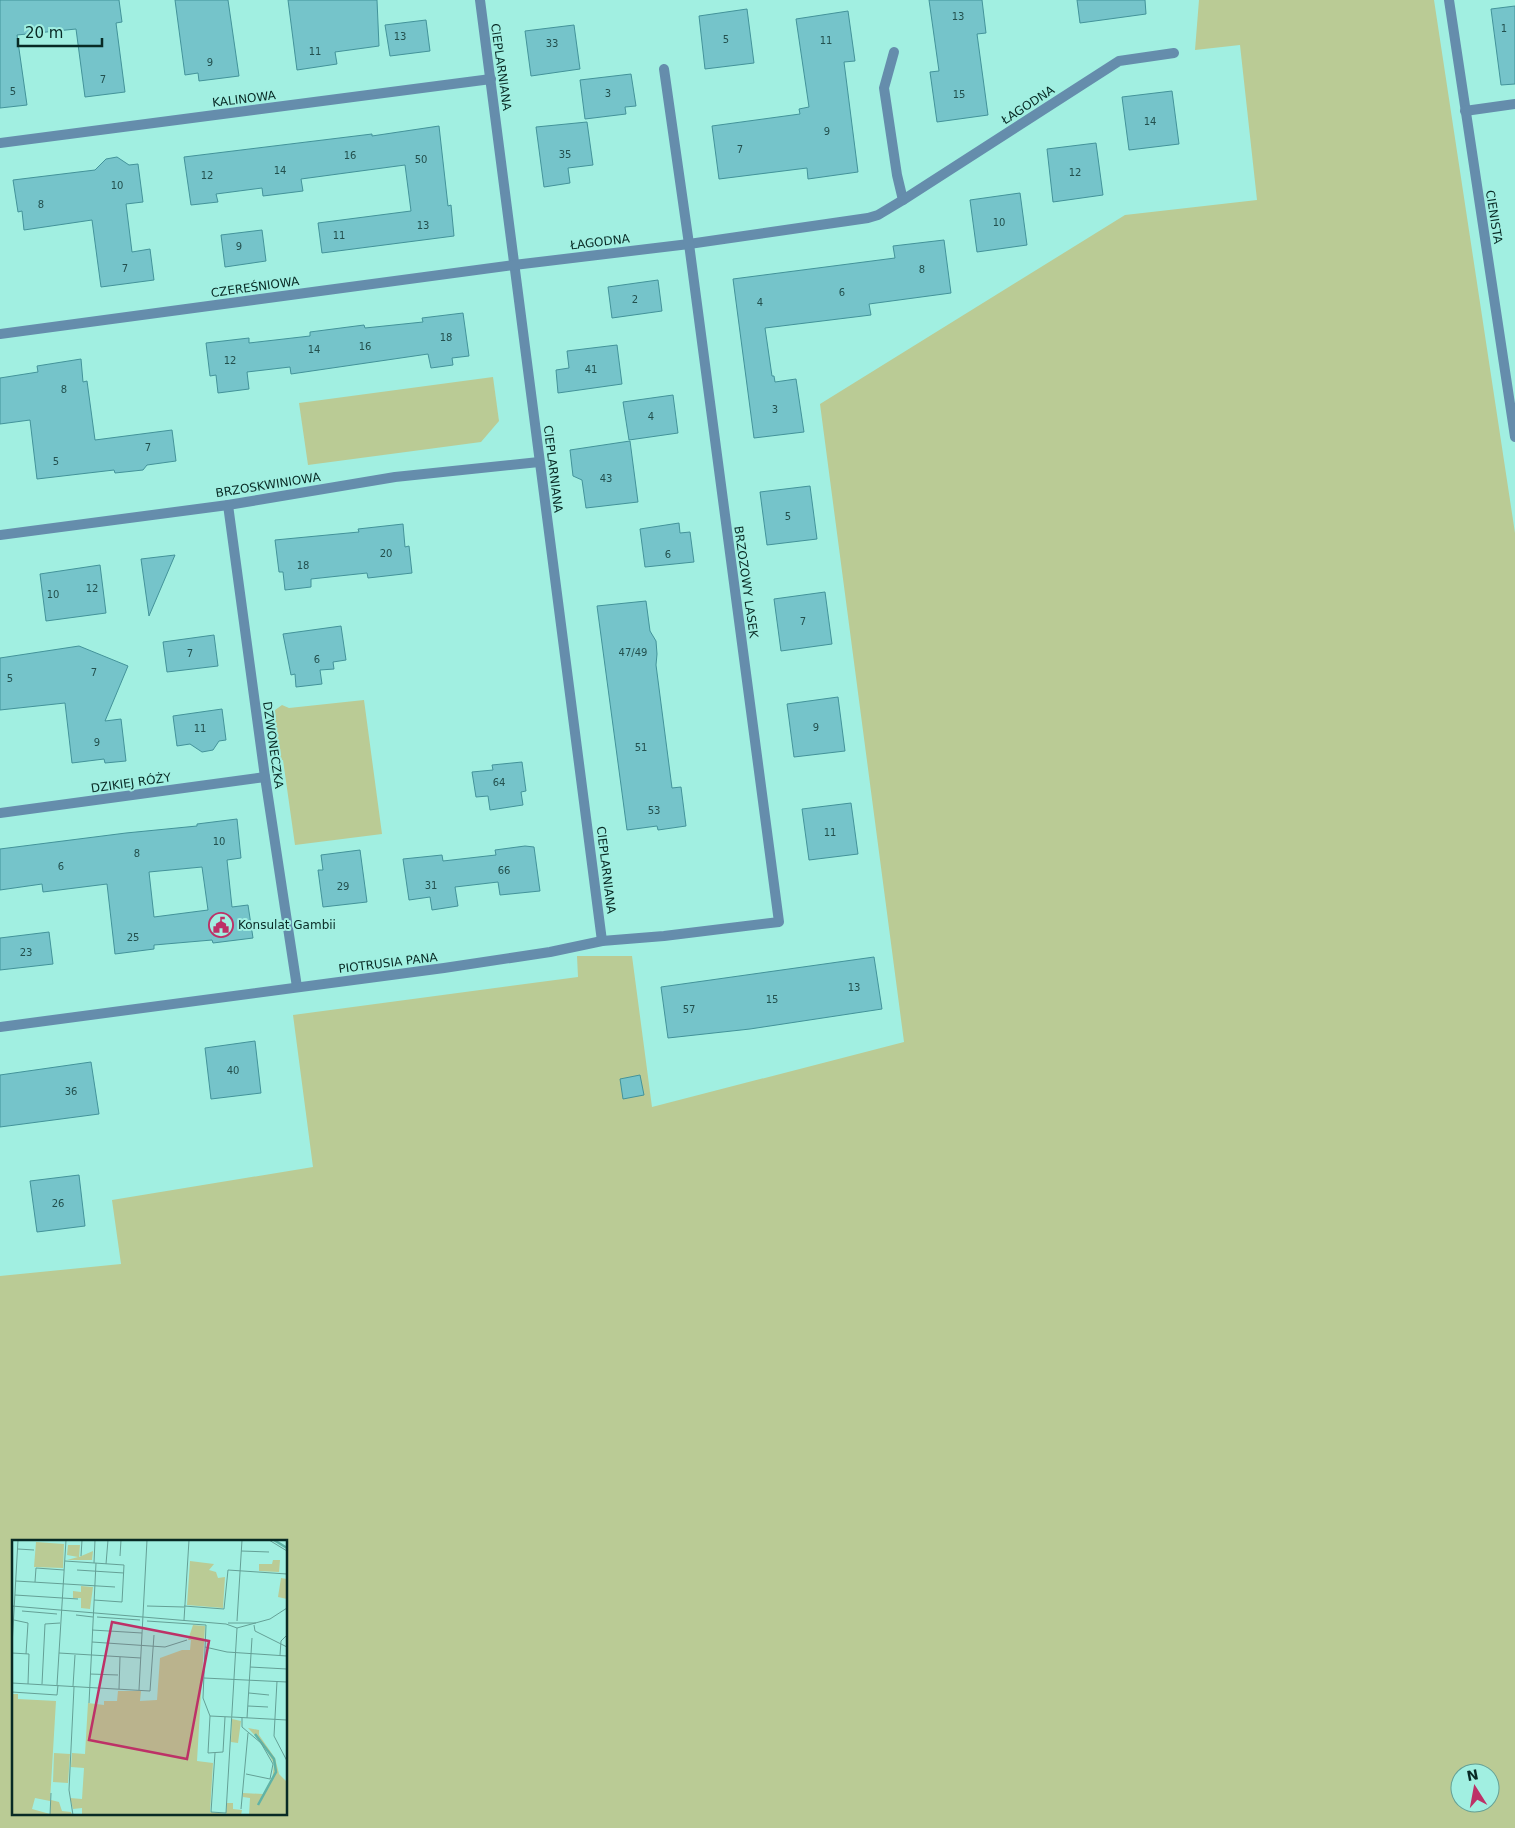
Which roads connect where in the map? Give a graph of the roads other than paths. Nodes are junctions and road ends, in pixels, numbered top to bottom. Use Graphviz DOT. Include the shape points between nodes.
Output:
graph roads {
  1 [pos="480,0"];
  2 [pos="1449,0"];
  3 [pos="894,52"];
  4 [pos="1174,53"];
  5 [pos="664,69"];
  6 [pos="490,79"];
  7 [pos="1515,104"];
  8 [pos="1465,111"];
  9 [pos="0,143"];
  10 [pos="903,200"];
  11 [pos="689,244"];
  12 [pos="514,265"];
  13 [pos="0,334"];
  14 [pos="1515,437"];
  15 [pos="540,462"];
  16 [pos="228,505"];
  17 [pos="0,535"];
  18 [pos="265,777"];
  19 [pos="0,813"];
  20 [pos="779,922"];
  21 [pos="602,941"];
  22 [pos="297,987"];
  23 [pos="0,1027"];
  1 -- 6 [label="street, CIEPLARNIANA"];
  2 -- 8 [label="street, CIENISTA"];
  3 -- 10 [label="street" via="884,88"];
  4 -- 10 [label="street, ŁAGODNA" via="1119,61"];
  5 -- 11 [label="street"];
  6 -- 9 [label="street, KALINOWA"];
  6 -- 12 [label="street, CIEPLARNIANA"];
  7 -- 8 [label="street"];
  8 -- 14 [label="street, CIENISTA"];
  10 -- 11 [label="street, ŁAGODNA" via="868,218"];
  11 -- 12 [label="street, ŁAGODNA"];
  11 -- 20 [label="street, BRZOZOWY LASEK"];
  12 -- 13 [label="street, CZEREŚNIOWA"];
  12 -- 15 [label="street, CIEPLARNIANA"];
  15 -- 16 [label="street, BRZOSKWINIOWA" via="396,477"];
  15 -- 21 [label="street, CIEPLARNIANA"];
  16 -- 17 [label="street, BRZOSKWINIOWA"];
  16 -- 18 [label="street, DZWONECZKA"];
  18 -- 19 [label="street, DZIKIEJ RÓŻY"];
  18 -- 22 [label="street, DZWONECZKA"];
  20 -- 21 [label="street, PIOTRUSIA PANA"];
  21 -- 22 [label="street, PIOTRUSIA PANA" via="444,968"];
  22 -- 23 [label="street, PIOTRUSIA PANA"];
}
